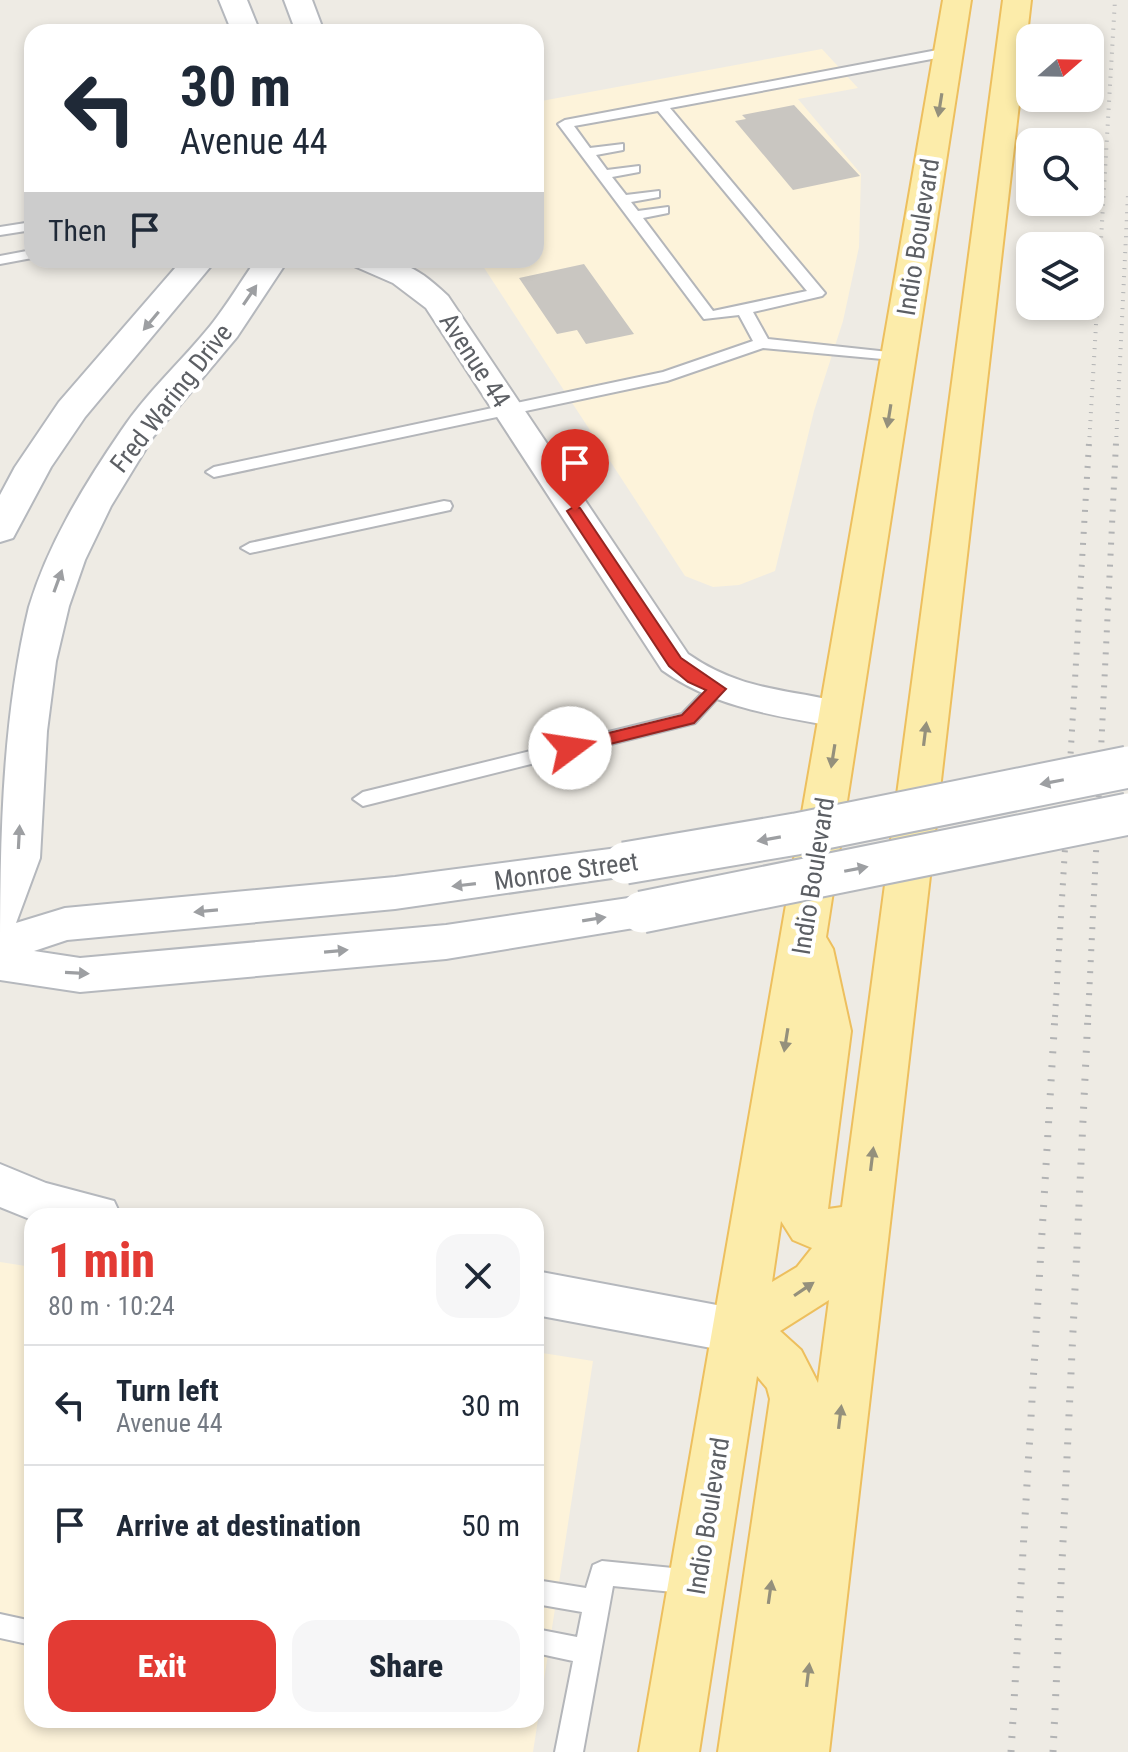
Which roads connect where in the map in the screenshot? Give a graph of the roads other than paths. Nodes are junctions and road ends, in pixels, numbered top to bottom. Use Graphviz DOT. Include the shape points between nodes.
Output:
graph roads {
  1 [pos="233,0"];
  2 [pos="298,0"];
  3 [pos="957,0"];
  4 [pos="1017,0"];
  5 [pos="243,24"];
  6 [pos="307,24"];
  7 [pos="948,52"];
  8 [pos="661,106"];
  9 [pos="685,135"];
  10 [pos="666,138"];
  11 [pos="618,147"];
  12 [pos="587,153"];
  13 [pos="703,156"];
  14 [pos="685,160"];
  15 [pos="634,169"];
  16 [pos="603,175"];
  17 [pos="724,181"];
  18 [pos="705,185"];
  19 [pos="654,194"];
  20 [pos="736,196"];
  21 [pos="621,200"];
  22 [pos="717,200"];
  23 [pos="663,210"];
  24 [pos="633,216"];
  25 [pos="24,227"];
  26 [pos="0,231"];
  27 [pos="24,256"];
  28 [pos="0,260"];
  29 [pos="193,268"];
  30 [pos="267,268"];
  31 [pos="392,268"];
  32 [pos="744,309"];
  33 [pos="762,343"];
  34 [pos="898,358"];
  35 [pos="508,411"];
  36 [pos="214,472"];
  37 [pos="444,506"];
  38 [pos="0,530"];
  39 [pos="250,548"];
  40 [pos="717,689"];
  41 [pos="839,714"];
  42 [pos="1128,767"];
  43 [pos="363,799"];
  44 [pos="1128,814"];
  45 [pos="0,912"];
  46 [pos="805,926"];
  47 [pos="0,945"];
  48 [pos="0,963"];
  49 [pos="0,1184"];
  50 [pos="64,1208"];
  51 [pos="865,1220"];
  52 [pos="544,1295"];
  53 [pos="738,1331"];
  54 [pos="697,1582"];
  55 [pos="544,1593"];
  56 [pos="596,1602"];
  57 [pos="0,1626"];
  58 [pos="24,1631"];
  59 [pos="544,1643"];
  60 [pos="587,1651"];
  61 [pos="569,1752"];
  62 [pos="669,1752"];
  63 [pos="748,1752"];
  64 [pos="799,1752"];
  1 -- 5 [label="main road"];
  2 -- 6 [label="main road"];
  3 -- 7 [label="main road, Indio Boulevard"];
  51 -- 4 [label="main road, one-way"];
  7 -- 8 [label="lane"];
  7 -- 34 [label="main road, Indio Boulevard, one-way"];
  8 -- 9 [label="lane"];
  8 -- 12 [label="lane" via="565,124"];
  9 -- 10 [label="lane"];
  9 -- 13 [label="lane"];
  11 -- 12 [label="lane"];
  12 -- 16 [label="lane"];
  13 -- 14 [label="lane"];
  13 -- 17 [label="lane"];
  15 -- 16 [label="lane"];
  16 -- 21 [label="lane"];
  17 -- 18 [label="lane"];
  17 -- 20 [label="lane"];
  19 -- 21 [label="lane"];
  20 -- 22 [label="lane"];
  20 -- 32 [label="lane" via="817,293"];
  21 -- 24 [label="lane"];
  23 -- 24 [label="lane"];
  24 -- 32 [label="lane" via="709,316"];
  25 -- 26 [label="lane"];
  27 -- 28 [label="lane"];
  29 -- 38 [label="main road, one-way" via="72,410 33,467"];
  45 -- 30 [label="main road, Fred Waring Drive, one-way" via="18,858 36,661 66,560 138,432 225,330"];
  31 -- 35 [label="street, Avenue 44" via="437,302"];
  32 -- 33 [label="lane"];
  33 -- 34 [label="lane"];
  33 -- 35 [label="lane" via="667,376"];
  34 -- 41 [label="main road, Indio Boulevard, one-way"];
  35 -- 36 [label="lane"];
  35 -- 40 [label="street, Avenue 44" via="675,662"];
  37 -- 39 [label="lane"];
  40 -- 41 [label="street, Avenue 44"];
  40 -- 43 [label="lane" via="688,719"];
  41 -- 46 [label="main road, Indio Boulevard, one-way"];
  42 -- 47 [label="main road, Monroe Street, one-way, bridge" via="625,863 395,893 65,924"];
  48 -- 44 [label="main road, Monroe Street, one-way, bridge" via="80,975 446,942 642,912"];
  46 -- 51 [label="main road" via="828,1031 804,1217 814,1230 825,1233"];
  46 -- 53 [label="main road, Indio Boulevard, one-way"];
  49 -- 50 [label="main road"];
  53 -- 51 [label="main road, one-way" via="815,1282"];
  64 -- 51 [label="main road, one-way"];
  52 -- 53 [label="main road"];
  53 -- 54 [label="main road, Indio Boulevard"];
  63 -- 53 [label="main road, one-way" via="797,1399 792,1376 778,1359"];
  54 -- 56 [label="lane" via="602,1573"];
  54 -- 62 [label="main road, Indio Boulevard"];
  55 -- 56 [label="lane"];
  56 -- 60 [label="lane"];
  57 -- 58 [label="lane"];
  59 -- 60 [label="lane"];
  60 -- 61 [label="lane"];
}
